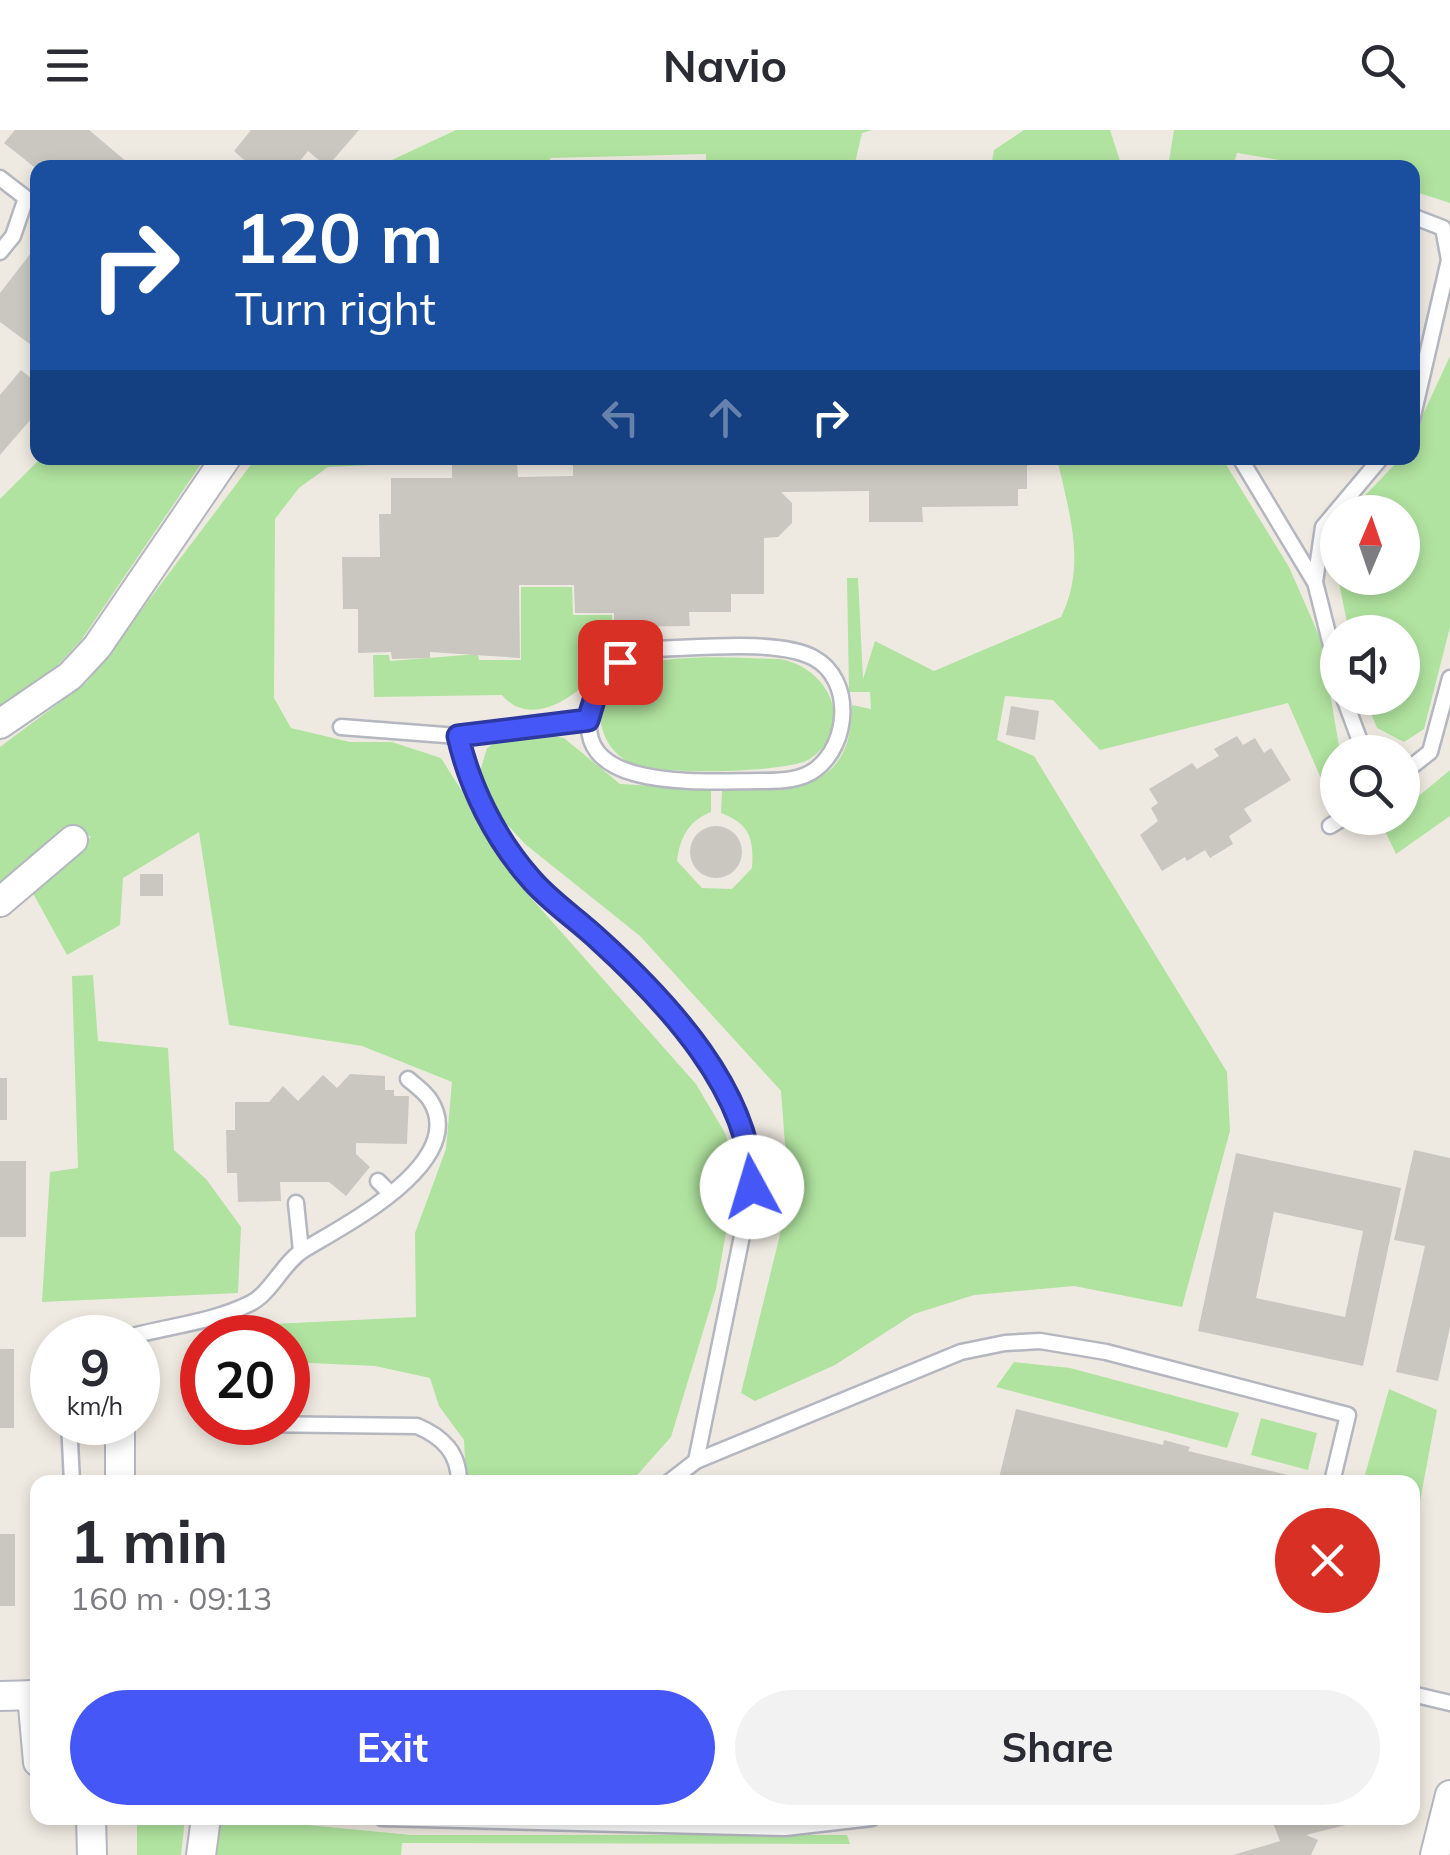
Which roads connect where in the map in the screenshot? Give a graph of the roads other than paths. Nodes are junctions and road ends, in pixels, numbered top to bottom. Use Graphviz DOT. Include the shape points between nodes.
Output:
graph roads {
  1 [pos="0,178"];
  2 [pos="1420,219"];
  3 [pos="0,252"];
  4 [pos="1420,385"];
  5 [pos="221,465"];
  6 [pos="1244,465"];
  7 [pos="1375,465"];
  8 [pos="1315,582"];
  9 [pos="1323,615"];
  10 [pos="1450,678"];
  11 [pos="588,720"];
  12 [pos="0,724"];
  13 [pos="342,727"];
  14 [pos="458,736"];
  15 [pos="1420,760"];
  16 [pos="73,840"];
  17 [pos="0,902"];
  18 [pos="408,1078"];
  19 [pos="378,1181"];
  20 [pos="390,1193"];
  21 [pos="296,1204"];
  22 [pos="301,1251"];
  23 [pos="160,1331"];
  24 [pos="310,1425"];
  25 [pos="70,1445"];
  26 [pos="120,1445"];
  27 [pos="696,1460"];
  28 [pos="72,1475"];
  29 [pos="120,1475"];
  30 [pos="460,1475"];
  31 [pos="678,1475"];
  32 [pos="1334,1475"];
  33 [pos="30,1695"];
  34 [pos="0,1696"];
  35 [pos="1420,1696"];
  36 [pos="1450,1703"];
  37 [pos="1450,1795"];
  38 [pos="91,1825"];
  39 [pos="205,1825"];
  40 [pos="664,1825"];
  41 [pos="811,1825"];
  42 [pos="92,1855"];
  43 [pos="201,1855"];
  44 [pos="1435,1855"];
  1 -- 3 [label="lane" via="26,198"];
  2 -- 4 [label="lane" via="1443,228 1449,260"];
  5 -- 12 [label="street" via="98,647 70,676"];
  6 -- 8 [label="lane"];
  7 -- 8 [label="lane" via="1322,527"];
  8 -- 9 [label="lane"];
  10 -- 15 [label="lane" via="1430,752"];
  11 -- 11 [label="lane" via="598,687 620,662 647,649 778,649 814,658 837,682 842,714 839,744 815,771 787,780 652,780 608,764"];
  11 -- 14 [label="lane"];
  13 -- 14 [label="lane"];
  14 -- 27 [label="lane" via="474,795 530,878 602,943 702,1052 744,1126 752,1187"];
  16 -- 17 [label="street"];
  18 -- 20 [label="lane" via="430,1101 437,1120 420,1171"];
  19 -- 20 [label="lane"];
  20 -- 22 [label="lane" via="348,1228"];
  21 -- 22 [label="lane"];
  22 -- 23 [label="lane" via="255,1302"];
  24 -- 30 [label="lane" via="417,1426 449,1447"];
  25 -- 28 [label="lane"];
  26 -- 29 [label="street"];
  27 -- 31 [label="lane"];
  27 -- 32 [label="lane" via="960,1352 1040,1341 1348,1415"];
  33 -- 34 [label="street"];
  35 -- 36 [label="lane"];
  37 -- 44 [label="street"];
  38 -- 42 [label="street"];
  39 -- 43 [label="street"];
  40 -- 41 [label="lane"];
}
